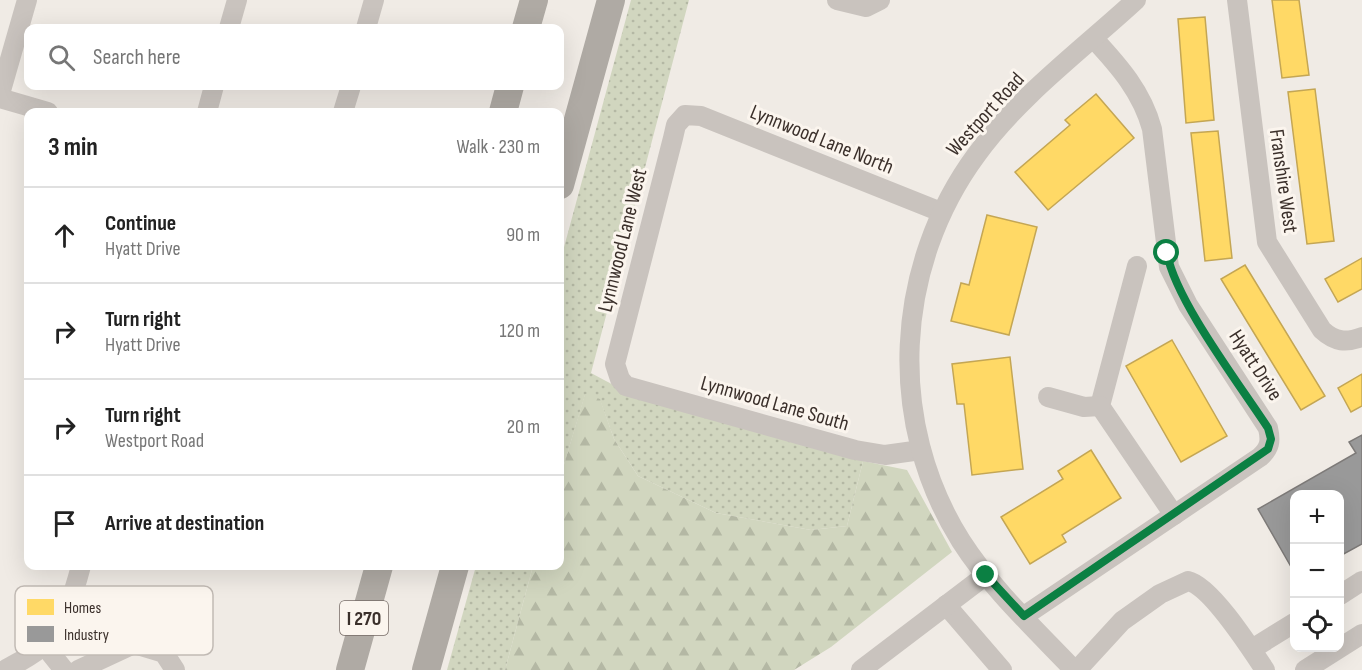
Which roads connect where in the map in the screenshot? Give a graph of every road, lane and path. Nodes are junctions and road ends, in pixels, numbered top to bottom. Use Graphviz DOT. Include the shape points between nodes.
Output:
graph roads {
  1 [pos="27,0"];
  2 [pos="237,0"];
  3 [pos="374,0"];
  4 [pos="534,0"];
  5 [pos="611,0"];
  6 [pos="837,0"];
  7 [pos="1136,0"];
  8 [pos="1237,0"];
  9 [pos="877,3"];
  10 [pos="230,24"];
  11 [pos="367,24"];
  12 [pos="527,24"];
  13 [pos="1094,39"];
  14 [pos="213,90"];
  15 [pos="350,90"];
  16 [pos="509,90"];
  17 [pos="0,96"];
  18 [pos="36,108"];
  19 [pos="208,108"];
  20 [pos="344,108"];
  21 [pos="504,108"];
  22 [pos="685,115"];
  23 [pos="564,170"];
  24 [pos="941,212"];
  25 [pos="1137,266"];
  26 [pos="1362,337"];
  27 [pos="620,379"];
  28 [pos="1048,398"];
  29 [pos="1100,406"];
  30 [pos="921,450"];
  31 [pos="1174,515"];
  32 [pos="80,570"];
  33 [pos="378,570"];
  34 [pos="454,570"];
  35 [pos="986,575"];
  36 [pos="1362,581"];
  37 [pos="74,586"];
  38 [pos="1344,592"];
  39 [pos="946,605"];
  40 [pos="1024,616"];
  41 [pos="1290,625"];
  42 [pos="1362,634"];
  43 [pos="1252,649"];
  44 [pos="28,655"];
  45 [pos="52,655"];
  46 [pos="110,655"];
  47 [pos="165,655"];
  48 [pos="5,670"];
  49 [pos="63,670"];
  50 [pos="78,670"];
  51 [pos="175,670"];
  52 [pos="350,670"];
  53 [pos="426,670"];
  54 [pos="861,670"];
  55 [pos="1002,670"];
  56 [pos="1075,670"];
  57 [pos="1265,670"];
  58 [pos="1305,670"];
  1 -- 17 [label="street"];
  2 -- 10 [label="street"];
  3 -- 11 [label="street"];
  4 -- 12 [label="highway"];
  5 -- 23 [label="highway"];
  6 -- 9 [label="street" via="866,7"];
  7 -- 13 [label="street, Westport Road"];
  8 -- 26 [label="street, Franshire West" via="1267,242 1322,330 1331,339 1342,342"];
  13 -- 24 [label="street, Westport Road" via="999,127 964,171"];
  13 -- 31 [label="street, Hyatt Drive" via="1125,72 1147,111 1169,267 1188,305 1268,428 1271,439 1260,457"];
  14 -- 19 [label="street"];
  15 -- 20 [label="street"];
  16 -- 21 [label="highway"];
  17 -- 18 [label="street"];
  22 -- 24 [label="street, Lynnwood Lane North" via="701,116"];
  22 -- 27 [label="street, Lynnwood Lane West" via="675,132 615,364"];
  24 -- 30 [label="street, Westport Road" via="921,266 908,346 913,417"];
  25 -- 29 [label="street"];
  27 -- 30 [label="street, Lynnwood Lane South" via="626,386 855,450 885,455"];
  28 -- 29 [label="street" via="1083,407"];
  29 -- 31 [label="street"];
  30 -- 35 [label="street, Westport Road" via="942,507"];
  31 -- 40 [label="street, Hyatt Drive"];
  32 -- 37 [label="street"];
  33 -- 52 [label="highway, I 270"];
  34 -- 53 [label="highway"];
  35 -- 39 [label="street"];
  35 -- 40 [label="street, Westport Road"];
  36 -- 38 [label="street"];
  39 -- 54 [label="street"];
  39 -- 55 [label="street"];
  40 -- 56 [label="street, Westport Road"];
  41 -- 43 [label="street"];
  42 -- 58 [label="street"];
  43 -- 56 [label="street" via="1202,588 1188,581 1160,594 1122,621"];
  43 -- 57 [label="street"];
  44 -- 48 [label="street"];
  45 -- 49 [label="street"];
  46 -- 50 [label="street"];
  47 -- 51 [label="street"];
}
